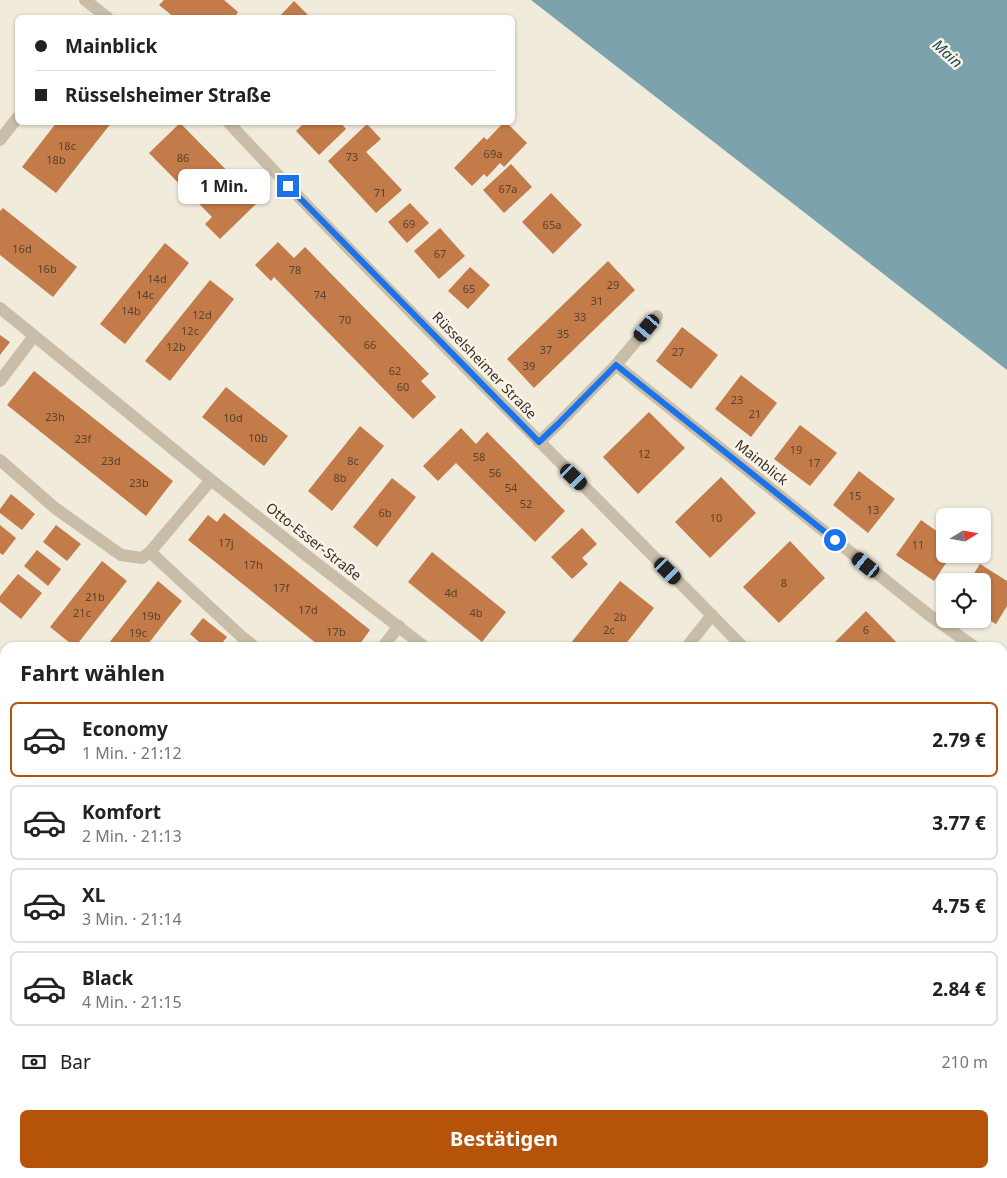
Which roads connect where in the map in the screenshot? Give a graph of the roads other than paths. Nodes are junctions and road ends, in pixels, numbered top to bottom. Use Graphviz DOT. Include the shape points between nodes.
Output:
graph roads {
  1 [pos="85,0"];
  2 [pos="100,15"];
  3 [pos="15,121"];
  4 [pos="231,125"];
  5 [pos="0,140"];
  6 [pos="0,308"];
  7 [pos="657,316"];
  8 [pos="34,336"];
  9 [pos="616,365"];
  10 [pos="0,381"];
  11 [pos="539,442"];
  12 [pos="0,460"];
  13 [pos="211,480"];
  14 [pos="150,552"];
  15 [pos="712,616"];
  16 [pos="400,626"];
  17 [pos="248,642"];
  18 [pos="387,642"];
  19 [pos="419,642"];
  20 [pos="691,642"];
  21 [pos="738,642"];
  22 [pos="967,642"];
  1 -- 2 [label="street"];
  3 -- 5 [label="street"];
  4 -- 11 [label="street, Rüsselsheimer Straße"];
  6 -- 8 [label="street, Otto-Esser-Straße"];
  7 -- 9 [label="street"];
  8 -- 10 [label="street"];
  8 -- 13 [label="street, Otto-Esser-Straße"];
  9 -- 11 [label="street"];
  9 -- 22 [label="street, Mainblick" via="928,615"];
  11 -- 15 [label="street, Rüsselsheimer Straße"];
  12 -- 14 [label="street" via="55,508 120,555 142,558"];
  13 -- 14 [label="street"];
  13 -- 16 [label="street, Otto-Esser-Straße"];
  14 -- 17 [label="street"];
  15 -- 20 [label="street"];
  15 -- 21 [label="street, Rüsselsheimer Straße"];
  16 -- 18 [label="street"];
  16 -- 19 [label="street, Otto-Esser-Straße"];
}
